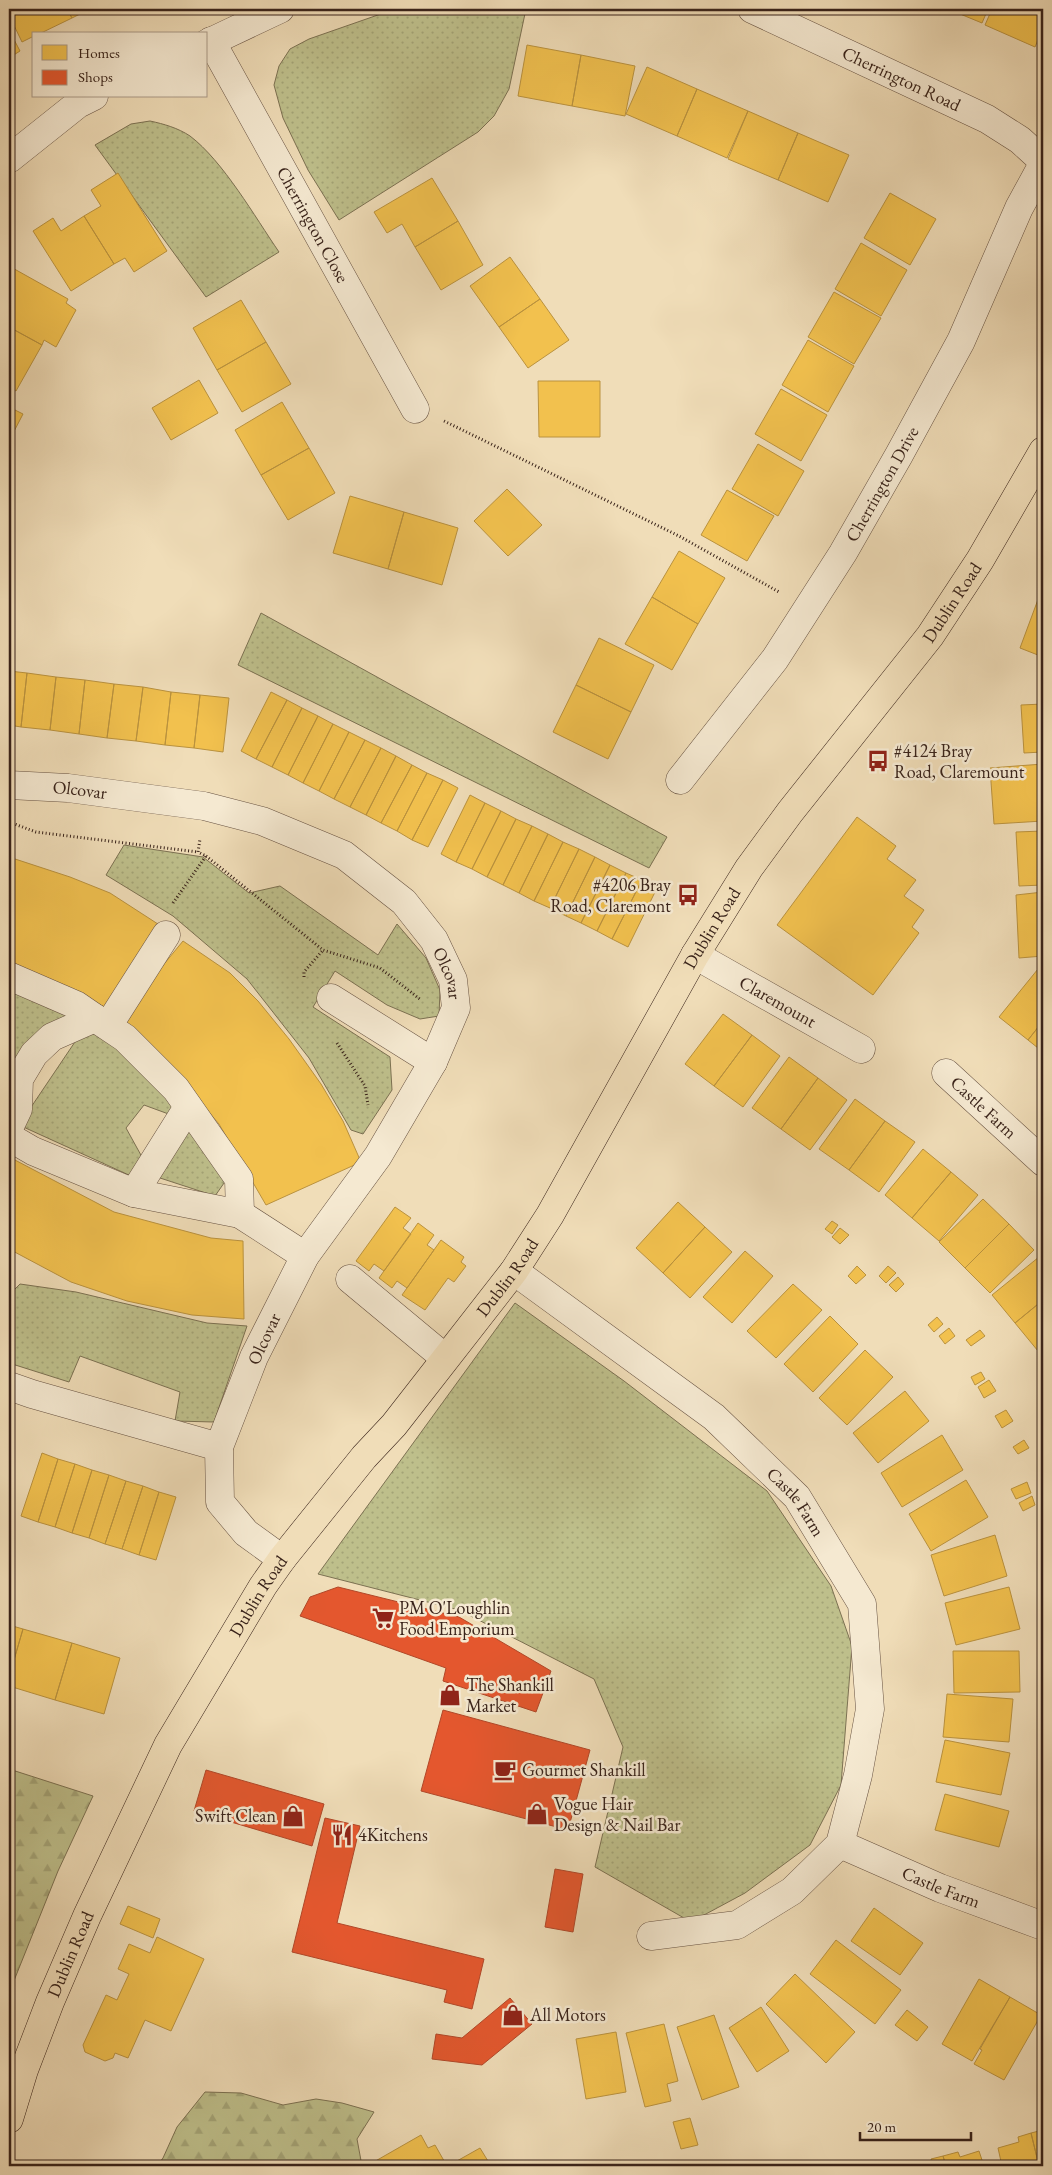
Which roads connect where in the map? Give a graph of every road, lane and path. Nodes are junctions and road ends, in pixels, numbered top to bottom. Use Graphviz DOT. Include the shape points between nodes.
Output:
graph roads {
  1 [pos="280,9"];
  2 [pos="752,9"];
  3 [pos="209,42"];
  4 [pos="90,98"];
  5 [pos="9,159"];
  6 [pos="1043,162"];
  7 [pos="415,409"];
  8 [pos="1043,451"];
  9 [pos="808,609"];
  10 [pos="680,780"];
  11 [pos="9,784"];
  12 [pos="204,806"];
  13 [pos="9,822"];
  14 [pos="198,852"];
  15 [pos="206,856"];
  16 [pos="166,935"];
  17 [pos="323,950"];
  18 [pos="695,955"];
  19 [pos="9,976"];
  20 [pos="304,980"];
  21 [pos="331,998"];
  22 [pos="102,1022"];
  23 [pos="450,1023"];
  24 [pos="336,1041"];
  25 [pos="861,1049"];
  26 [pos="433,1062"];
  27 [pos="946,1073"];
  28 [pos="188,1107"];
  29 [pos="369,1109"];
  30 [pos="11,1141"];
  31 [pos="1043,1162"];
  32 [pos="134,1193"];
  33 [pos="240,1214"];
  34 [pos="305,1256"];
  35 [pos="514,1271"];
  36 [pos="350,1279"];
  37 [pos="445,1358"];
  38 [pos="9,1386"];
  39 [pos="219,1447"];
  40 [pos="282,1559"];
  41 [pos="840,1844"];
  42 [pos="1043,1926"];
  43 [pos="651,1936"];
  44 [pos="9,2119"];
  1 -- 3 [label="street"];
  2 -- 6 [label="street, Cherrington Road" via="987,119 1020,140"];
  3 -- 7 [label="street, Cherrington Close"];
  4 -- 5 [label="street"];
  6 -- 9 [label="street, Cherrington Drive" via="956,350 899,455"];
  7 -- 9 [label="path" via="450,423 679,536"];
  8 -- 18 [label="main road, Dublin Road" via="980,560 930,636 790,812 749,868"];
  9 -- 10 [label="street, Cherrington Drive" via="776,659"];
  11 -- 12 [label="street, Olcovar" via="68,788"];
  12 -- 14 [label="path"];
  12 -- 23 [label="street, Olcovar" via="262,821 344,855 404,902 434,940 453,980 456,1008"];
  13 -- 14 [label="path" via="36,832"];
  14 -- 15 [label="path"];
  15 -- 16 [label="path" via="161,920"];
  15 -- 17 [label="path"];
  16 -- 22 [label="street"];
  17 -- 20 [label="path" via="304,972"];
  17 -- 23 [label="path" via="380,968"];
  18 -- 25 [label="street, Claremount"];
  18 -- 35 [label="main road, Dublin Road" via="550,1215"];
  19 -- 22 [label="street" via="76,1005"];
  21 -- 26 [label="street"];
  22 -- 28 [label="street" via="125,1038 176,1089"];
  22 -- 30 [label="street" via="52,1037 34,1054 19,1079 18,1108"];
  23 -- 26 [label="street, Olcovar"];
  24 -- 29 [label="path" via="366,1086"];
  26 -- 34 [label="street, Olcovar" via="378,1156"];
  27 -- 31 [label="street, Castle Farm"];
  28 -- 32 [label="street"];
  28 -- 33 [label="street" via="239,1179"];
  30 -- 32 [label="street"];
  32 -- 33 [label="street"];
  33 -- 34 [label="street"];
  34 -- 39 [label="street, Olcovar" via="254,1357"];
  35 -- 37 [label="main road, Dublin Road"];
  35 -- 41 [label="street, Castle Farm" via="721,1423 797,1497 862,1604 870,1709 858,1775"];
  36 -- 37 [label="street"];
  37 -- 40 [label="main road, Dublin Road" via="394,1425"];
  38 -- 39 [label="street"];
  39 -- 40 [label="street, Olcovar" via="220,1502 246,1533"];
  40 -- 44 [label="main road, Dublin Road" via="168,1745 87,1916 24,2070"];
  41 -- 42 [label="street, Castle Farm" via="940,1888"];
  41 -- 43 [label="street" via="792,1891 737,1926"];
}
